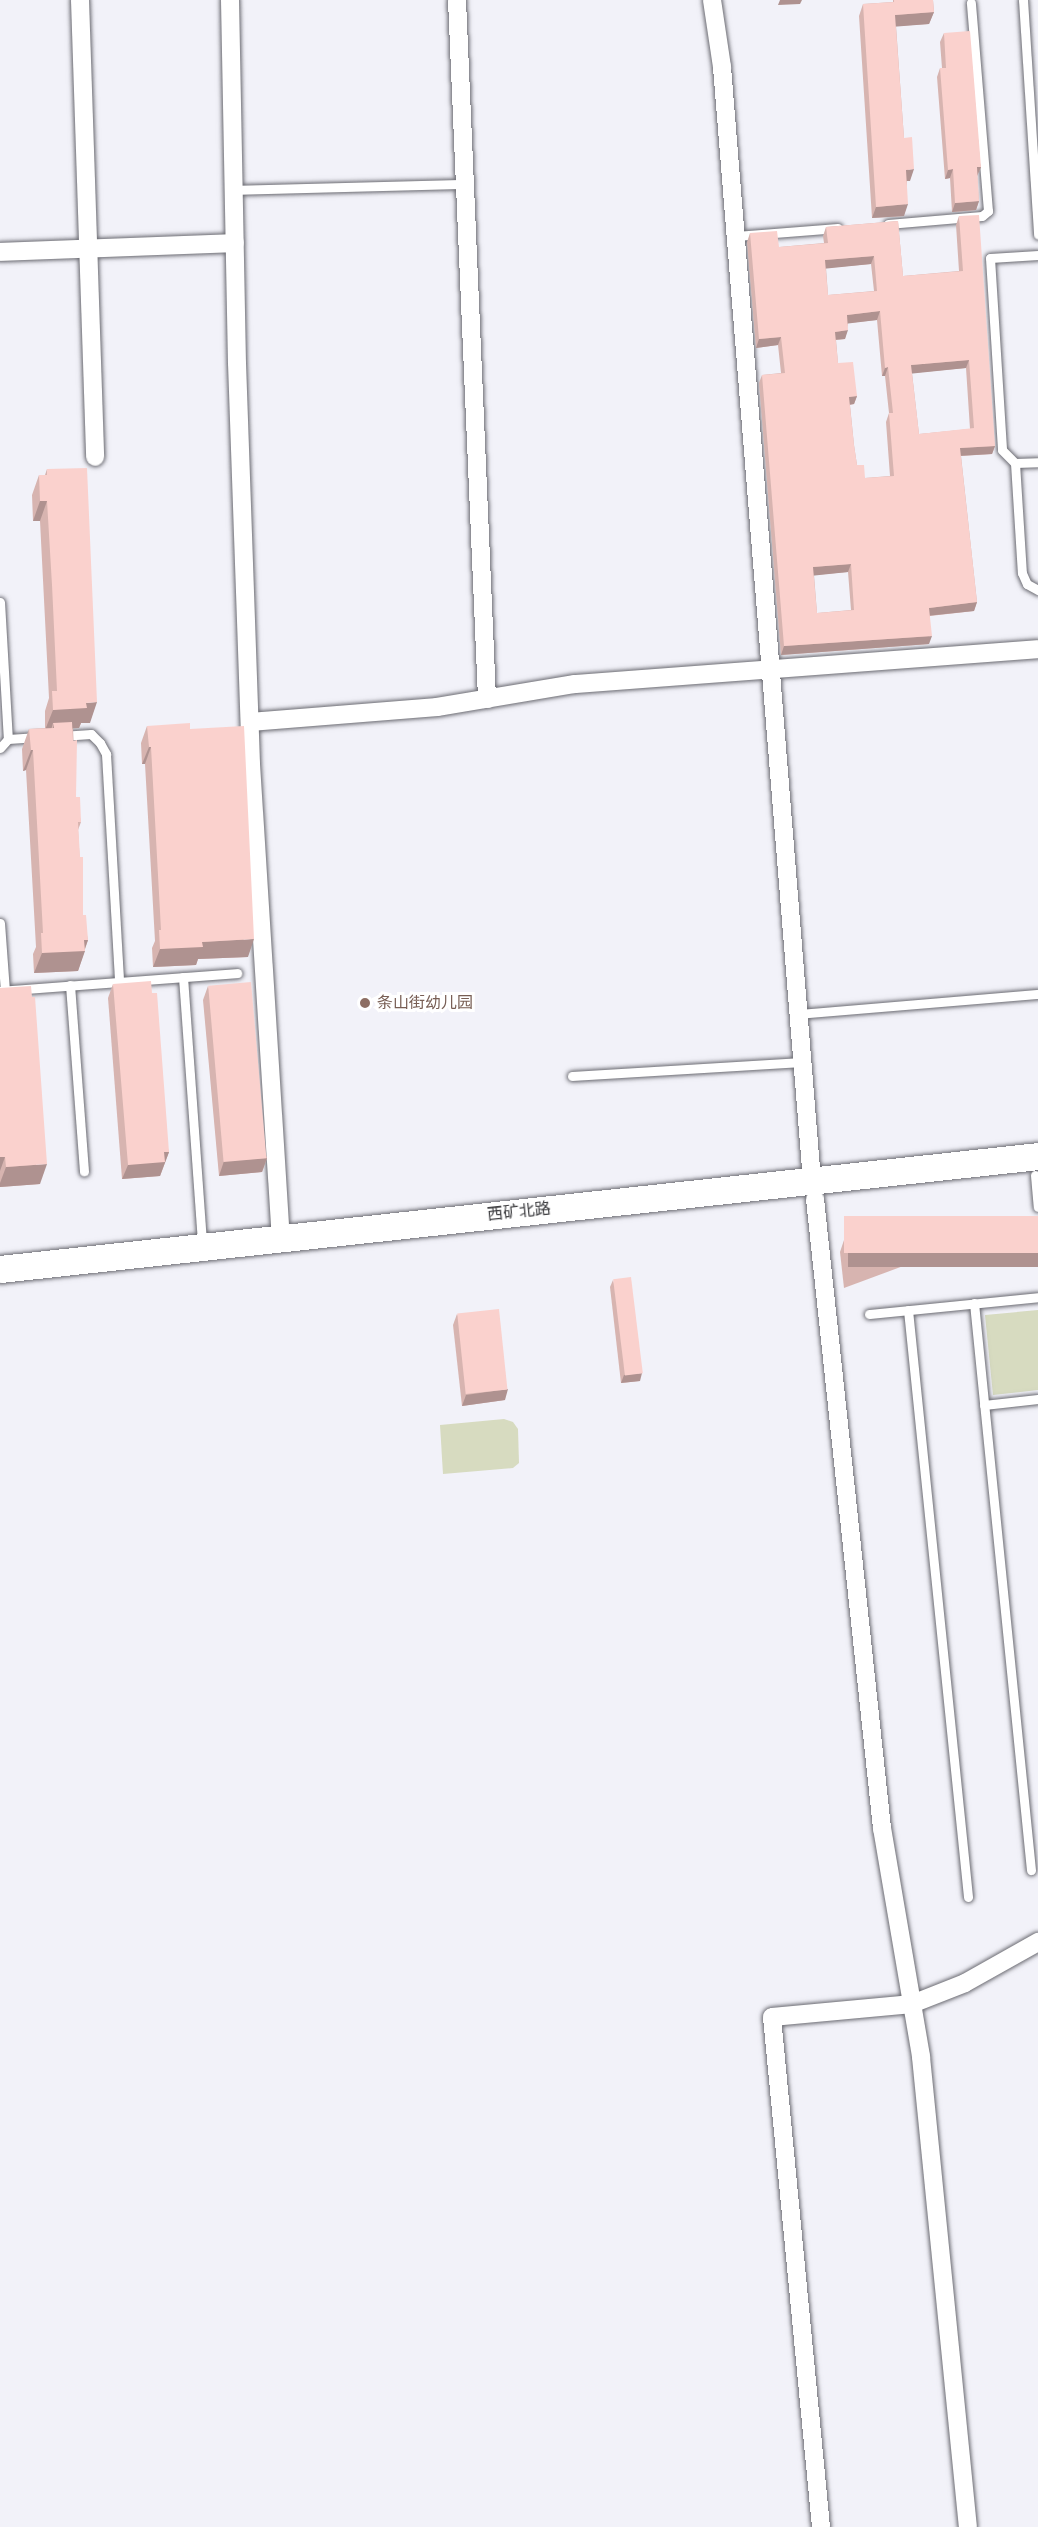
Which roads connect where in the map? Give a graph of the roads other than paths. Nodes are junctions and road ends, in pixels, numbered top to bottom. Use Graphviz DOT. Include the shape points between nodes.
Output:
graph roads {
  1 [pos="81,0"];
  2 [pos="230,0"];
  3 [pos="457,0"];
  4 [pos="712,0"];
  5 [pos="1023,0"];
  6 [pos="971,3"];
  7 [pos="465,184"];
  8 [pos="234,190"];
  9 [pos="876,225"];
  10 [pos="853,227"];
  11 [pos="1038,235"];
  12 [pos="736,236"];
  13 [pos="235,243"];
  14 [pos="89,249"];
  15 [pos="0,252"];
  16 [pos="1038,255"];
  17 [pos="95,457"];
  18 [pos="1038,462"];
  19 [pos="1015,464"];
  20 [pos="1038,590"];
  21 [pos="0,602"];
  22 [pos="1038,649"];
  23 [pos="770,669"];
  24 [pos="487,699"];
  25 [pos="250,722"];
  26 [pos="55,736"];
  27 [pos="44,737"];
  28 [pos="8,739"];
  29 [pos="0,748"];
  30 [pos="0,923"];
  31 [pos="237,973"];
  32 [pos="183,977"];
  33 [pos="119,982"];
  34 [pos="70,985"];
  35 [pos="2,991"];
  36 [pos="1038,994"];
  37 [pos="798,1014"];
  38 [pos="802,1062"];
  39 [pos="572,1076"];
  40 [pos="1037,1169"];
  41 [pos="84,1171"];
  42 [pos="813,1190"];
  43 [pos="1038,1207"];
  44 [pos="281,1238"];
  45 [pos="202,1247"];
  46 [pos="0,1269"];
  47 [pos="0,1287"];
  48 [pos="1038,1297"];
  49 [pos="974,1304"];
  50 [pos="908,1310"];
  51 [pos="869,1314"];
  52 [pos="1038,1399"];
  53 [pos="984,1405"];
  54 [pos="1038,1864"];
  55 [pos="968,1897"];
  56 [pos="1038,1942"];
  57 [pos="912,2004"];
  58 [pos="821,2527"];
  59 [pos="969,2527"];
  1 -- 14 [label="street"];
  2 -- 8 [label="street"];
  3 -- 7 [label="street"];
  4 -- 12 [label="street" via="722,67"];
  5 -- 11 [label="lane"];
  6 -- 9 [label="lane" via="988,211 982,216"];
  7 -- 8 [label="lane"];
  7 -- 24 [label="street"];
  8 -- 13 [label="street"];
  10 -- 12 [label="lane"];
  12 -- 23 [label="street"];
  13 -- 14 [label="street"];
  13 -- 25 [label="street"];
  14 -- 15 [label="street"];
  14 -- 17 [label="street"];
  16 -- 19 [label="lane" via="990,258 1002,450"];
  18 -- 19 [label="lane"];
  19 -- 20 [label="lane" via="1022,573 1027,584"];
  21 -- 28 [label="lane"];
  22 -- 23 [label="street"];
  23 -- 24 [label="street" via="575,684"];
  23 -- 37 [label="street"];
  24 -- 25 [label="street" via="437,707"];
  25 -- 44 [label="street"];
  26 -- 33 [label="lane" via="91,734 106,754"];
  27 -- 28 [label="lane"];
  28 -- 29 [label="lane"];
  30 -- 35 [label="lane"];
  31 -- 32 [label="lane"];
  32 -- 33 [label="lane"];
  32 -- 45 [label="lane"];
  33 -- 34 [label="lane"];
  34 -- 35 [label="lane"];
  34 -- 41 [label="lane"];
  36 -- 37 [label="lane"];
  37 -- 38 [label="street"];
  38 -- 39 [label="lane"];
  38 -- 42 [label="street"];
  40 -- 42 [label="main road, 西矿北路"];
  40 -- 43 [label="lane"];
  42 -- 44 [label="main road, 西矿北路"];
  42 -- 47 [label="main road, 西矿北路"];
  42 -- 57 [label="street" via="882,1828"];
  44 -- 45 [label="main road, 西矿北路"];
  45 -- 46 [label="main road, 西矿北路"];
  48 -- 49 [label="lane"];
  49 -- 50 [label="lane"];
  49 -- 53 [label="lane"];
  50 -- 51 [label="lane"];
  50 -- 55 [label="lane"];
  52 -- 53 [label="lane"];
  53 -- 54 [label="lane" via="1031,1870"];
  56 -- 57 [label="street" via="965,1983"];
  57 -- 58 [label="street" via="772,2017"];
  57 -- 59 [label="street" via="921,2056"];
}
